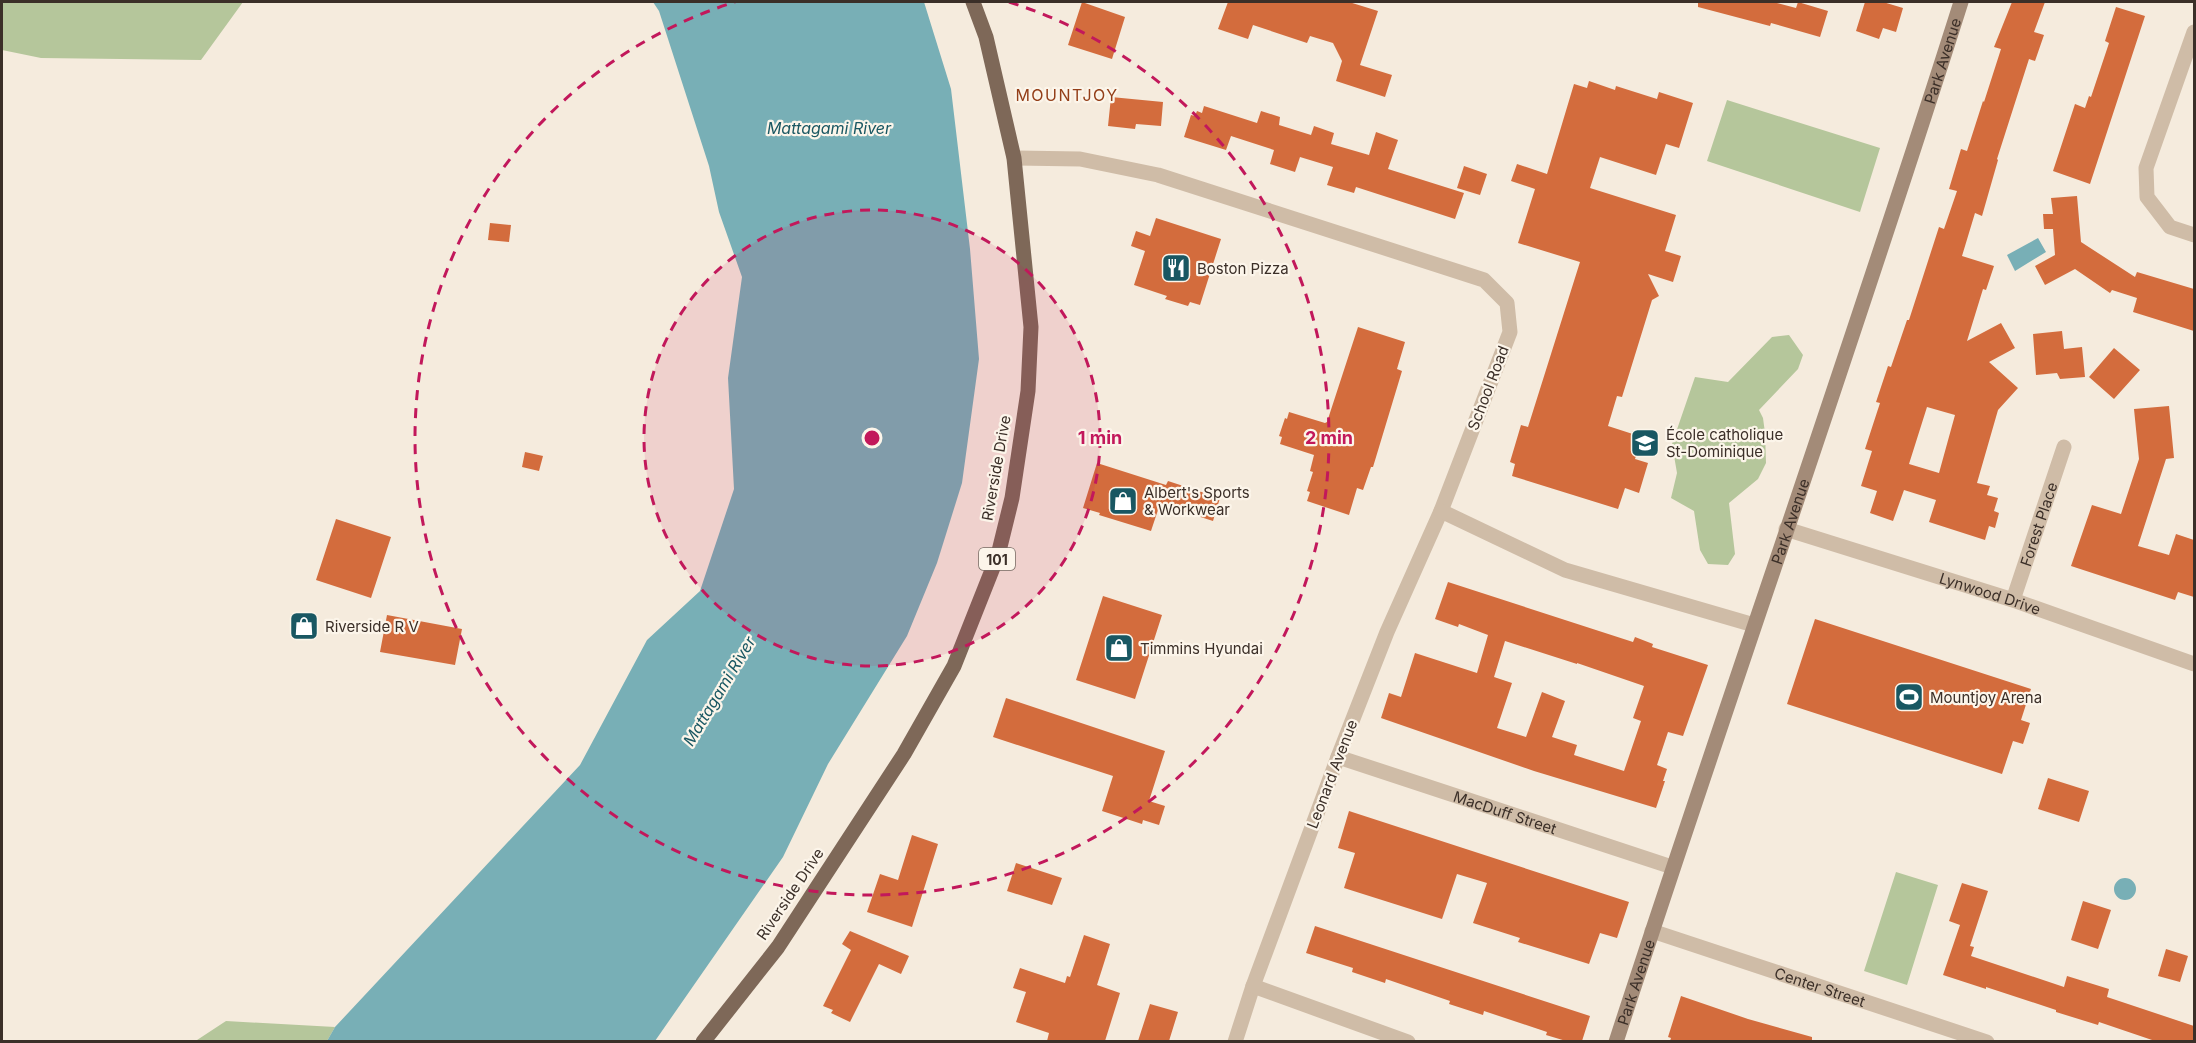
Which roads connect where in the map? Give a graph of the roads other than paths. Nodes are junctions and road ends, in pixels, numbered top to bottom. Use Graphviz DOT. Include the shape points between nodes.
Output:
graph roads {
  1 [pos="973,2"];
  2 [pos="1961,2"];
  3 [pos="2194,32"];
  4 [pos="1014,158"];
  5 [pos="2194,235"];
  6 [pos="2064,447"];
  7 [pos="1441,511"];
  8 [pos="1786,529"];
  9 [pos="2013,600"];
  10 [pos="1754,625"];
  11 [pos="2194,664"];
  12 [pos="1338,757"];
  13 [pos="1672,867"];
  14 [pos="1652,931"];
  15 [pos="1253,986"];
  16 [pos="703,1041"];
  17 [pos="1235,1041"];
  18 [pos="1408,1041"];
  19 [pos="1616,1041"];
  20 [pos="1987,1041"];
  1 -- 4 [label="main road, Riverside Drive / 101" via="986,37"];
  2 -- 8 [label="street, Park Avenue" via="1910,166"];
  3 -- 5 [label="street" via="2146,168 2147,197 2170,227"];
  4 -- 7 [label="street, School Road" via="1080,159 1158,175 1484,280 1507,303 1510,332"];
  4 -- 16 [label="main road, Riverside Drive / 101" via="1030,336 1026,403 1012,498 998,555 954,666 904,754 778,947"];
  6 -- 9 [label="street, Forest Place"];
  7 -- 10 [label="street" via="1565,570"];
  7 -- 12 [label="street, Leonard Avenue" via="1387,632"];
  8 -- 9 [label="street, Lynwood Drive"];
  8 -- 10 [label="street, Park Avenue"];
  9 -- 11 [label="street, Lynwood Drive"];
  10 -- 13 [label="street, Park Avenue"];
  12 -- 13 [label="street, MacDuff Street"];
  12 -- 15 [label="street, Leonard Avenue"];
  13 -- 14 [label="street, Park Avenue"];
  14 -- 19 [label="street, Park Avenue"];
  14 -- 20 [label="street, Center Street"];
  15 -- 17 [label="street, Leonard Avenue"];
  15 -- 18 [label="street"];
}
